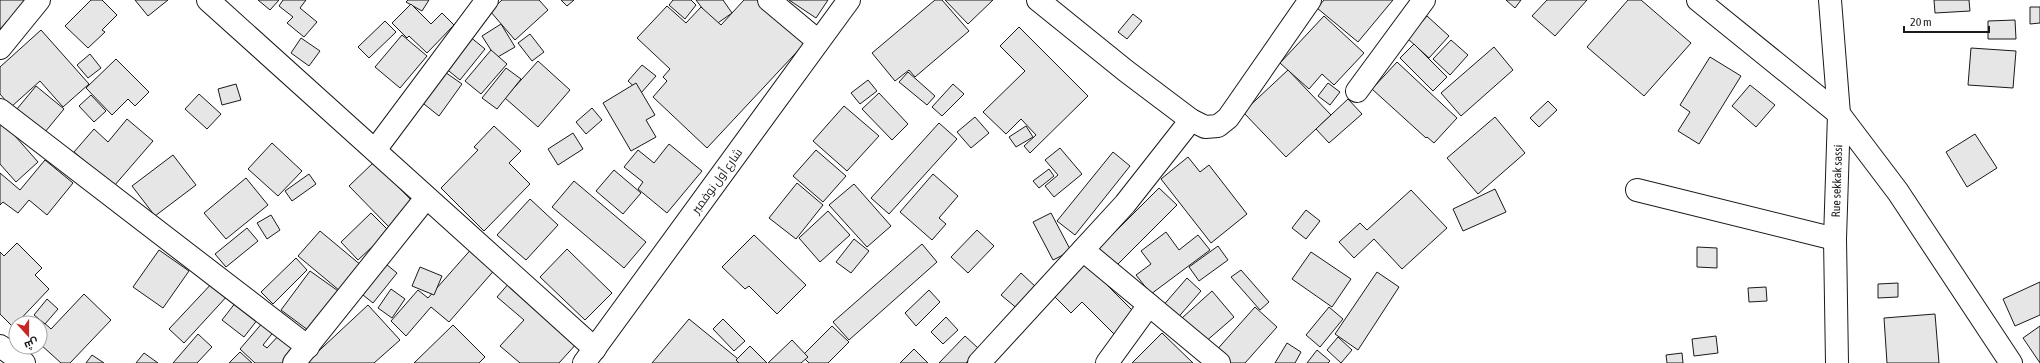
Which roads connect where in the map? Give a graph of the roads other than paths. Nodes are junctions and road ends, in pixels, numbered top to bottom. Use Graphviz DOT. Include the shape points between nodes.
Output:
graph roads {
  1 [pos="39,0"];
  2 [pos="208,0"];
  3 [pos="487,0"];
  4 [pos="770,0"];
  5 [pos="849,0"];
  6 [pos="1038,0"];
  7 [pos="1310,0"];
  8 [pos="1424,0"];
  9 [pos="1698,0"];
  10 [pos="1830,0"];
  11 [pos="818,41"];
  12 [pos="0,48"];
  13 [pos="1357,91"];
  14 [pos="0,110"];
  15 [pos="1839,114"];
  16 [pos="1191,120"];
  17 [pos="376,150"];
  18 [pos="1637,190"];
  19 [pos="426,198"];
  20 [pos="1835,239"];
  21 [pos="1083,250"];
  22 [pos="1149,305"];
  23 [pos="0,346"];
  24 [pos="308,347"];
  25 [pos="589,356"];
  26 [pos="24,363"];
  27 [pos="294,363"];
  28 [pos="979,363"];
  29 [pos="1107,363"];
  30 [pos="1219,363"];
  31 [pos="1837,363"];
  32 [pos="2011,363"];
  1 -- 12 [label="street"];
  2 -- 17 [label="street"];
  3 -- 17 [label="street"];
  4 -- 11 [label="street"];
  5 -- 11 [label="street, شارع أول نوفمبر"];
  6 -- 16 [label="street"];
  7 -- 16 [label="street" via="1228,118 1218,126 1205,127"];
  8 -- 13 [label="street"];
  9 -- 15 [label="street"];
  10 -- 15 [label="street, Rue sekkak sassi"];
  11 -- 25 [label="street, شارع أول نوفمبر"];
  14 -- 24 [label="street"];
  15 -- 20 [label="street, Rue sekkak sassi"];
  15 -- 32 [label="street" via="1898,192"];
  16 -- 21 [label="street" via="1125,204"];
  17 -- 19 [label="street"];
  18 -- 20 [label="street"];
  19 -- 24 [label="street"];
  19 -- 25 [label="street"];
  20 -- 31 [label="street, Rue sekkak sassi"];
  21 -- 22 [label="street"];
  21 -- 28 [label="street"];
  22 -- 29 [label="street"];
  22 -- 30 [label="street"];
  23 -- 26 [label="street"];
  24 -- 27 [label="street"];
}
